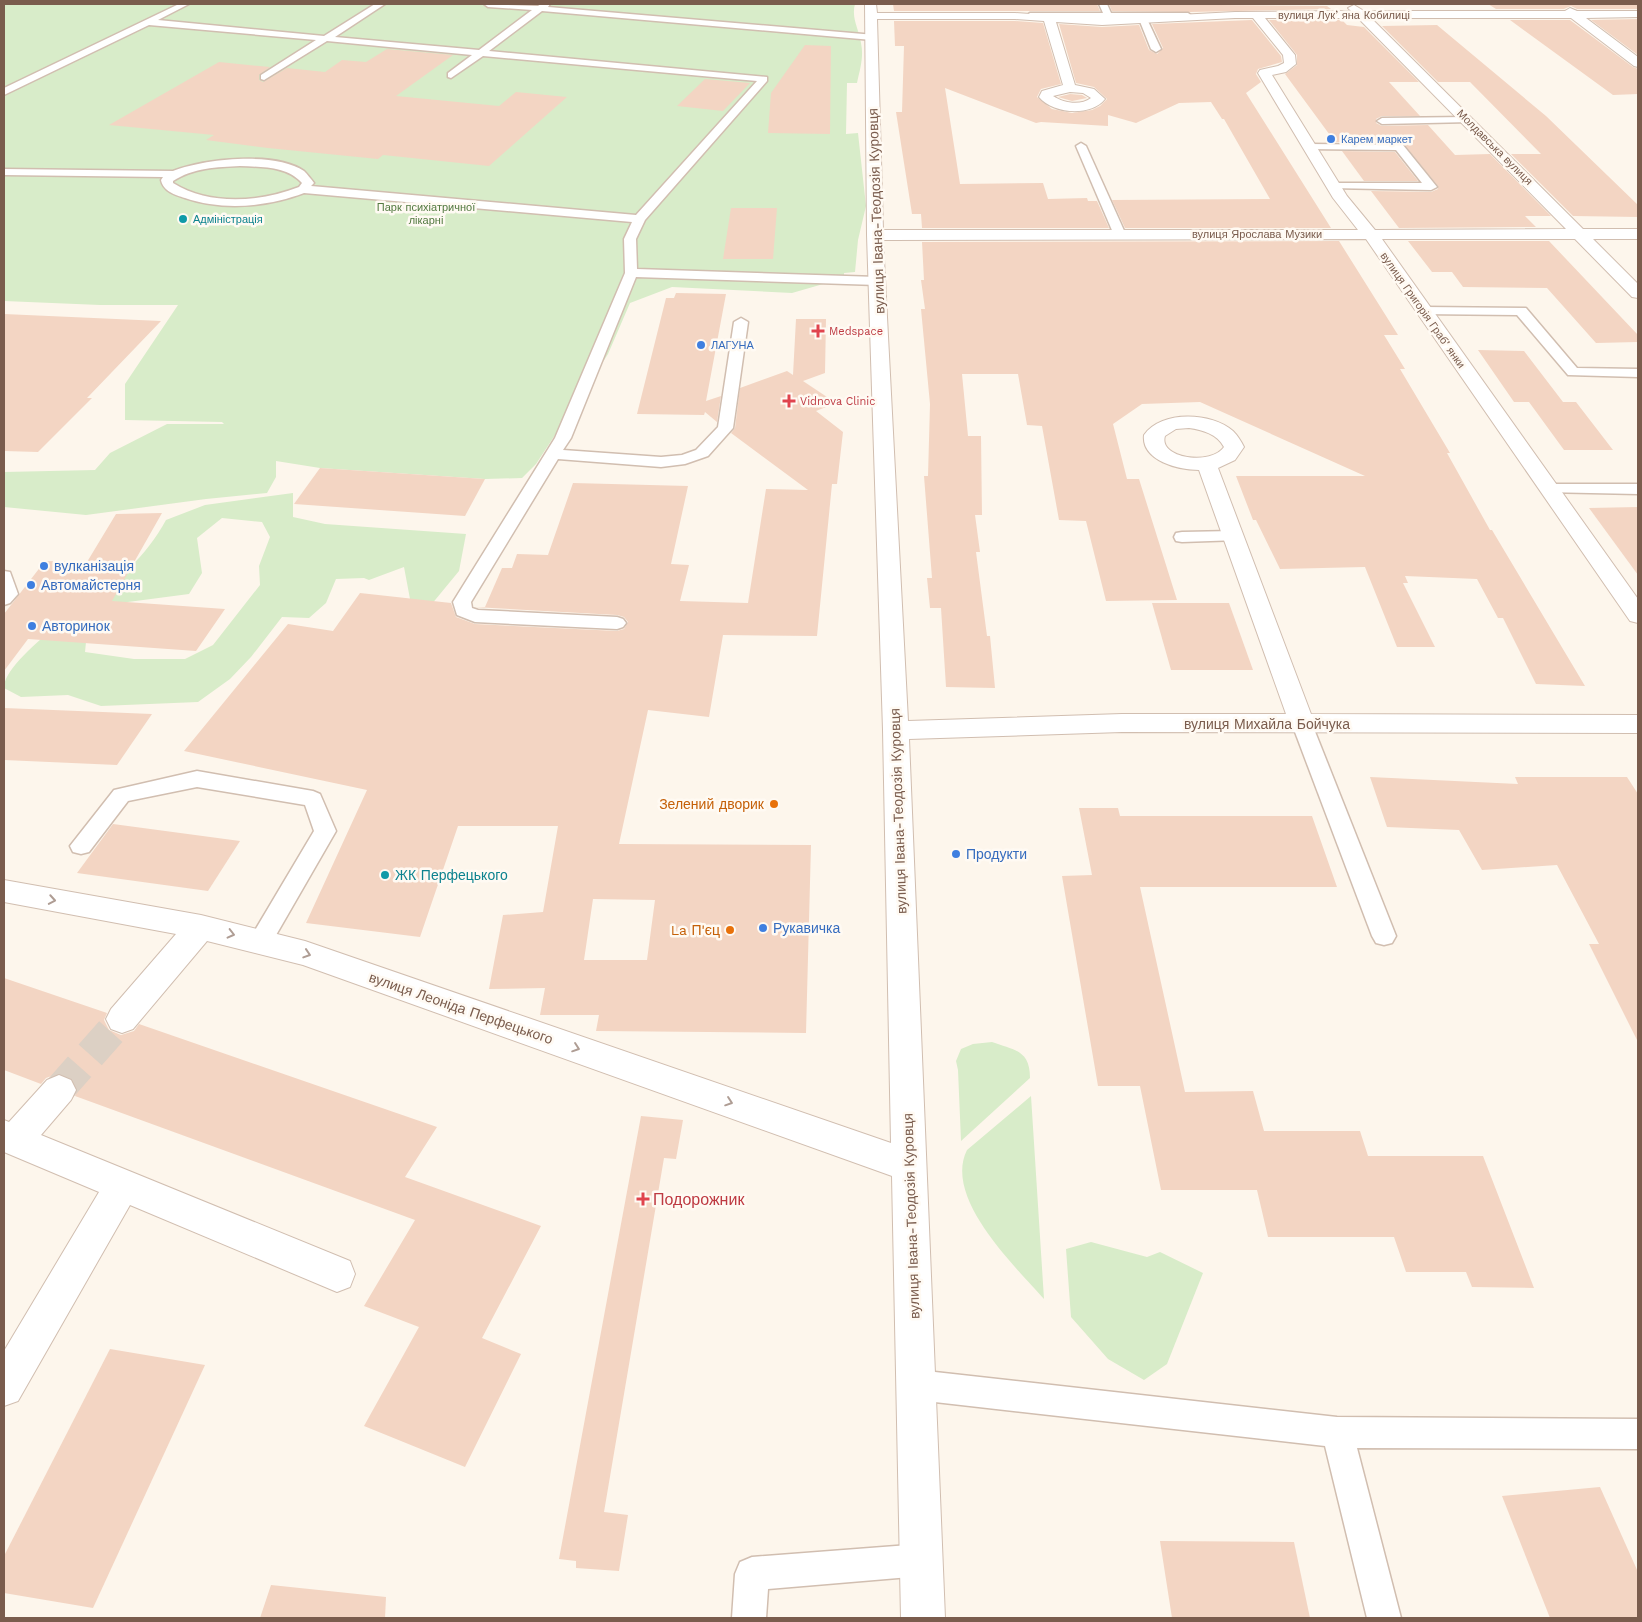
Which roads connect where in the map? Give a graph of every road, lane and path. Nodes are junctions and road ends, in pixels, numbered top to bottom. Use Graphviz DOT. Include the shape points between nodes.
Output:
graph roads {
  1 [pos="185,4"];
  2 [pos="381,4"];
  3 [pos="488,4"];
  4 [pos="1103,4"];
  5 [pos="1350,4"];
  6 [pos="1561,4"];
  7 [pos="544,6"];
  8 [pos="1234,10"];
  9 [pos="1574,14"];
  10 [pos="1638,14"];
  11 [pos="1256,15"];
  12 [pos="1361,15"];
  13 [pos="1015,16"];
  14 [pos="1108,16"];
  15 [pos="1218,16"];
  16 [pos="871,19"];
  17 [pos="1049,19"];
  18 [pos="1143,20"];
  19 [pos="147,22"];
  20 [pos="324,39"];
  21 [pos="1156,49"];
  22 [pos="482,53"];
  23 [pos="1638,63"];
  24 [pos="451,75"];
  25 [pos="264,77"];
  26 [pos="1070,88"];
  27 [pos="4,92"];
  28 [pos="1468,120"];
  29 [pos="1382,121"];
  30 [pos="1081,146"];
  31 [pos="1310,147"];
  32 [pos="4,172"];
  33 [pos="172,174"];
  34 [pos="1334,186"];
  35 [pos="303,189"];
  36 [pos="639,219"];
  37 [pos="1370,234"];
  38 [pos="1581,234"];
  39 [pos="1638,234"];
  40 [pos="875,235"];
  41 [pos="1120,235"];
  42 [pos="631,273"];
  43 [pos="877,281"];
  44 [pos="1638,292"];
  45 [pos="1424,311"];
  46 [pos="741,322"];
  47 [pos="1638,373"];
  48 [pos="553,454"];
  49 [pos="1207,465"];
  50 [pos="1638,489"];
  51 [pos="1550,490"];
  52 [pos="1233,536"];
  53 [pos="1182,537"];
  54 [pos="4,576"];
  55 [pos="4,599"];
  56 [pos="1638,616"];
  57 [pos="617,623"];
  58 [pos="1302,724"];
  59 [pos="1638,724"];
  60 [pos="896,730"];
  61 [pos="81,846"];
  62 [pos="4,891"];
  63 [pos="201,927"];
  64 [pos="1384,936"];
  65 [pos="260,942"];
  66 [pos="122,1018"];
  67 [pos="60,1090"];
  68 [pos="10,1138"];
  69 [pos="908,1165"];
  70 [pos="122,1186"];
  71 [pos="338,1274"];
  72 [pos="917,1386"];
  73 [pos="4,1387"];
  74 [pos="1337,1432"];
  75 [pos="1638,1434"];
  76 [pos="922,1560"];
  77 [pos="749,1618"];
  78 [pos="923,1618"];
  79 [pos="1384,1618"];
  1 -- 19 [label="lane"];
  2 -- 20 [label="lane"];
  3 -- 7 [label="lane"];
  4 -- 14 [label="lane"];
  5 -- 12 [label="street, Молдавська вулиця"];
  6 -- 9 [label="street"];
  7 -- 16 [label="lane"];
  7 -- 22 [label="lane"];
  8 -- 11 [label="street, вулиця Лукʼяна Кобилиці"];
  8 -- 15 [label="street, вулиця Лукʼяна Кобилиці"];
  9 -- 10 [label="street, вулиця Лукʼяна Кобилиці"];
  9 -- 12 [label="street, вулиця Лукʼяна Кобилиці"];
  9 -- 23 [label="street"];
  11 -- 12 [label="street, вулиця Лукʼяна Кобилиці"];
  11 -- 31 [label="street, вулиця Григорія Грабʼянки" via="1289,55 1290,64 1264,73"];
  12 -- 28 [label="street, Молдавська вулиця"];
  13 -- 14 [label="lane"];
  13 -- 16 [label="street, вулиця Лукʼяна Кобилиці"];
  13 -- 17 [label="street, вулиця Лукʼяна Кобилиці"];
  14 -- 15 [label="lane"];
  15 -- 18 [label="street, вулиця Лукʼяна Кобилиці"];
  16 -- 40 [label="street, вулиця Івана-Теодозія Куровця"];
  17 -- 18 [label="street, вулиця Лукʼяна Кобилиці"];
  17 -- 26 [label="street"];
  18 -- 21 [label="lane"];
  19 -- 20 [label="lane"];
  19 -- 27 [label="lane"];
  20 -- 22 [label="lane"];
  20 -- 25 [label="lane"];
  22 -- 24 [label="lane"];
  22 -- 36 [label="lane" via="764,79"];
  28 -- 29 [label="lane"];
  28 -- 38 [label="street, Молдавська вулиця"];
  30 -- 41 [label="lane"];
  31 -- 34 [label="street, вулиця Григорія Грабʼянки"];
  31 -- 34 [label="lane" via="1399,147 1431,187"];
  32 -- 33 [label="lane"];
  33 -- 35 [label="lane" via="213,164 262,164 300,173 308,183"];
  33 -- 35 [label="lane" via="167,180 173,190 211,200 262,200"];
  34 -- 37 [label="street, вулиця Григорія Грабʼянки"];
  35 -- 36 [label="lane"];
  36 -- 42 [label="lane" via="630,239"];
  37 -- 38 [label="street, вулиця Ярослава Музики"];
  37 -- 41 [label="street, вулиця Ярослава Музики"];
  37 -- 45 [label="street, вулиця Григорія Грабʼянки"];
  38 -- 39 [label="street, вулиця Ярослава Музики"];
  38 -- 44 [label="street, Молдавська вулиця"];
  40 -- 41 [label="street, вулиця Ярослава Музики"];
  40 -- 43 [label="street, вулиця Івана-Теодозія Куровця"];
  42 -- 43 [label="lane"];
  42 -- 48 [label="lane" via="563,438"];
  43 -- 60 [label="street, вулиця Івана-Теодозія Куровця"];
  45 -- 47 [label="lane" via="1521,311 1573,372"];
  45 -- 51 [label="street, вулиця Григорія Грабʼянки"];
  46 -- 48 [label="lane" via="725,428 702,453 686,460 661,462"];
  48 -- 57 [label="lane" via="462,602 463,611 475,616"];
  49 -- 52 [label="street"];
  50 -- 51 [label="lane"];
  51 -- 56 [label="street, вулиця Григорія Грабʼянки"];
  52 -- 53 [label="lane"];
  52 -- 58 [label="street"];
  54 -- 55 [label="lane" via="9,594"];
  58 -- 59 [label="street, вулиця Михайла Бойчука"];
  58 -- 60 [label="street, вулиця Михайла Бойчука" via="1122,723"];
  58 -- 64 [label="lane"];
  60 -- 69 [label="street, вулиця Івана-Теодозія Куровця"];
  61 -- 65 [label="lane" via="121,795 197,779 313,798 325,831"];
  62 -- 63 [label="street, вулиця Леоніда Перфецького, one-way"];
  63 -- 65 [label="street, вулиця Леоніда Перфецького, one-way"];
  63 -- 66 [label="street"];
  65 -- 69 [label="street, вулиця Леоніда Перфецького, one-way" via="313,956"];
  67 -- 68 [label="street"];
  68 -- 70 [label="street"];
  69 -- 72 [label="street, вулиця Івана-Теодозія Куровця"];
  70 -- 71 [label="street"];
  70 -- 73 [label="street"];
  72 -- 74 [label="lane"];
  72 -- 76 [label="street, вулиця Івана-Теодозія Куровця"];
  74 -- 75 [label="lane"];
  74 -- 79 [label="lane"];
  76 -- 77 [label="lane" via="752,1574"];
  76 -- 78 [label="street, вулиця Івана-Теодозія Куровця"];
}
